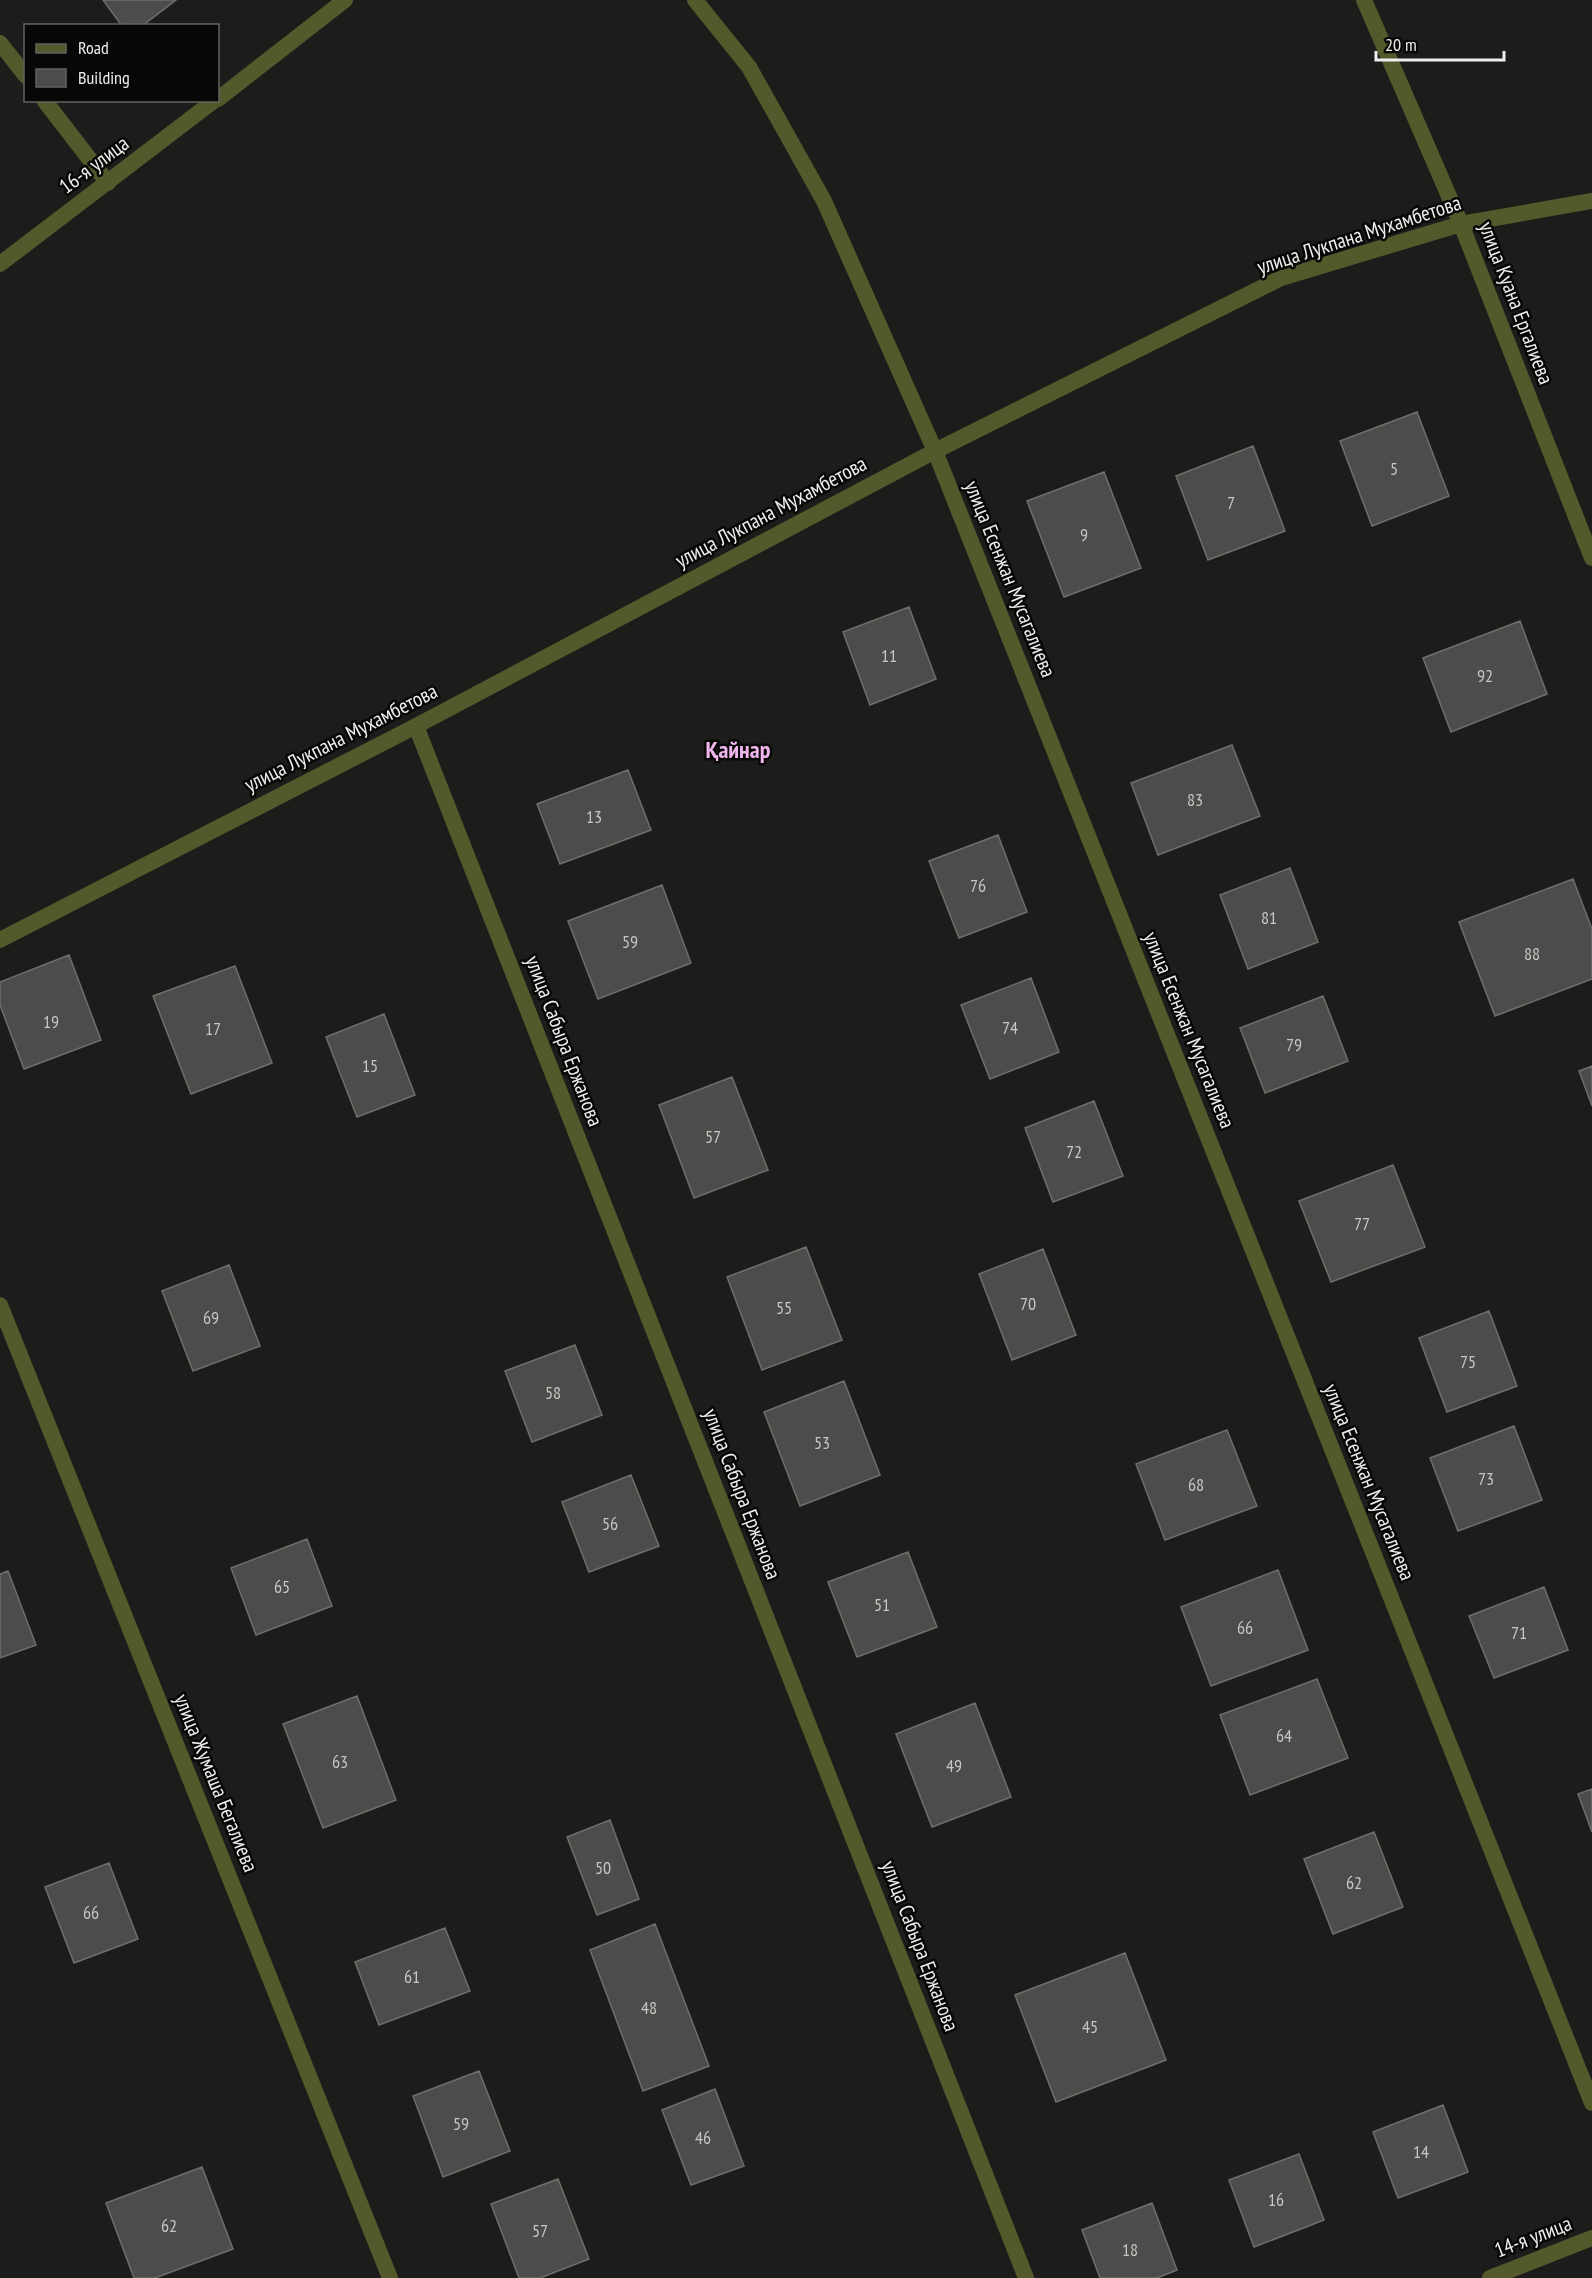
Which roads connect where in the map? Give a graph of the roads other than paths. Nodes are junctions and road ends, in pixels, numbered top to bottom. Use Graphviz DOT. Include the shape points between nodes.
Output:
graph roads {
  1 [pos="345,0"];
  2 [pos="695,0"];
  3 [pos="1364,0"];
  4 [pos="0,43"];
  5 [pos="24,73"];
  6 [pos="219,98"];
  7 [pos="46,102"];
  8 [pos="213,102"];
  9 [pos="108,183"];
  10 [pos="1592,201"];
  11 [pos="1461,224"];
  12 [pos="0,264"];
  13 [pos="935,451"];
  14 [pos="1592,558"];
  15 [pos="416,726"];
  16 [pos="0,940"];
  17 [pos="0,1305"];
  18 [pos="1592,2103"];
  19 [pos="1592,2238"];
  20 [pos="390,2278"];
  21 [pos="1026,2278"];
  22 [pos="1490,2278"];
  1 -- 6 [label="street, 16-я улица"];
  2 -- 13 [label="street, улица Есенжан Мусагалиева" via="748,67 824,201"];
  3 -- 11 [label="street, улица Куана Ергалиева"];
  4 -- 5 [label="street"];
  7 -- 9 [label="street"];
  8 -- 9 [label="street, 16-я улица"];
  9 -- 12 [label="street, 16-я улица"];
  10 -- 11 [label="street, улица Лукпана Мухамбетова"];
  11 -- 13 [label="street, улица Лукпана Мухамбетова" via="1281,278"];
  11 -- 14 [label="street, улица Куана Ергалиева"];
  13 -- 15 [label="street, улица Лукпана Мухамбетова"];
  13 -- 18 [label="street, улица Есенжан Мусагалиева"];
  15 -- 16 [label="street, улица Лукпана Мухамбетова"];
  15 -- 21 [label="street, улица Сабыра Ержанова"];
  17 -- 20 [label="street, улица Жумаша Бегалиева"];
  19 -- 22 [label="street, 14-я улица"];
}
